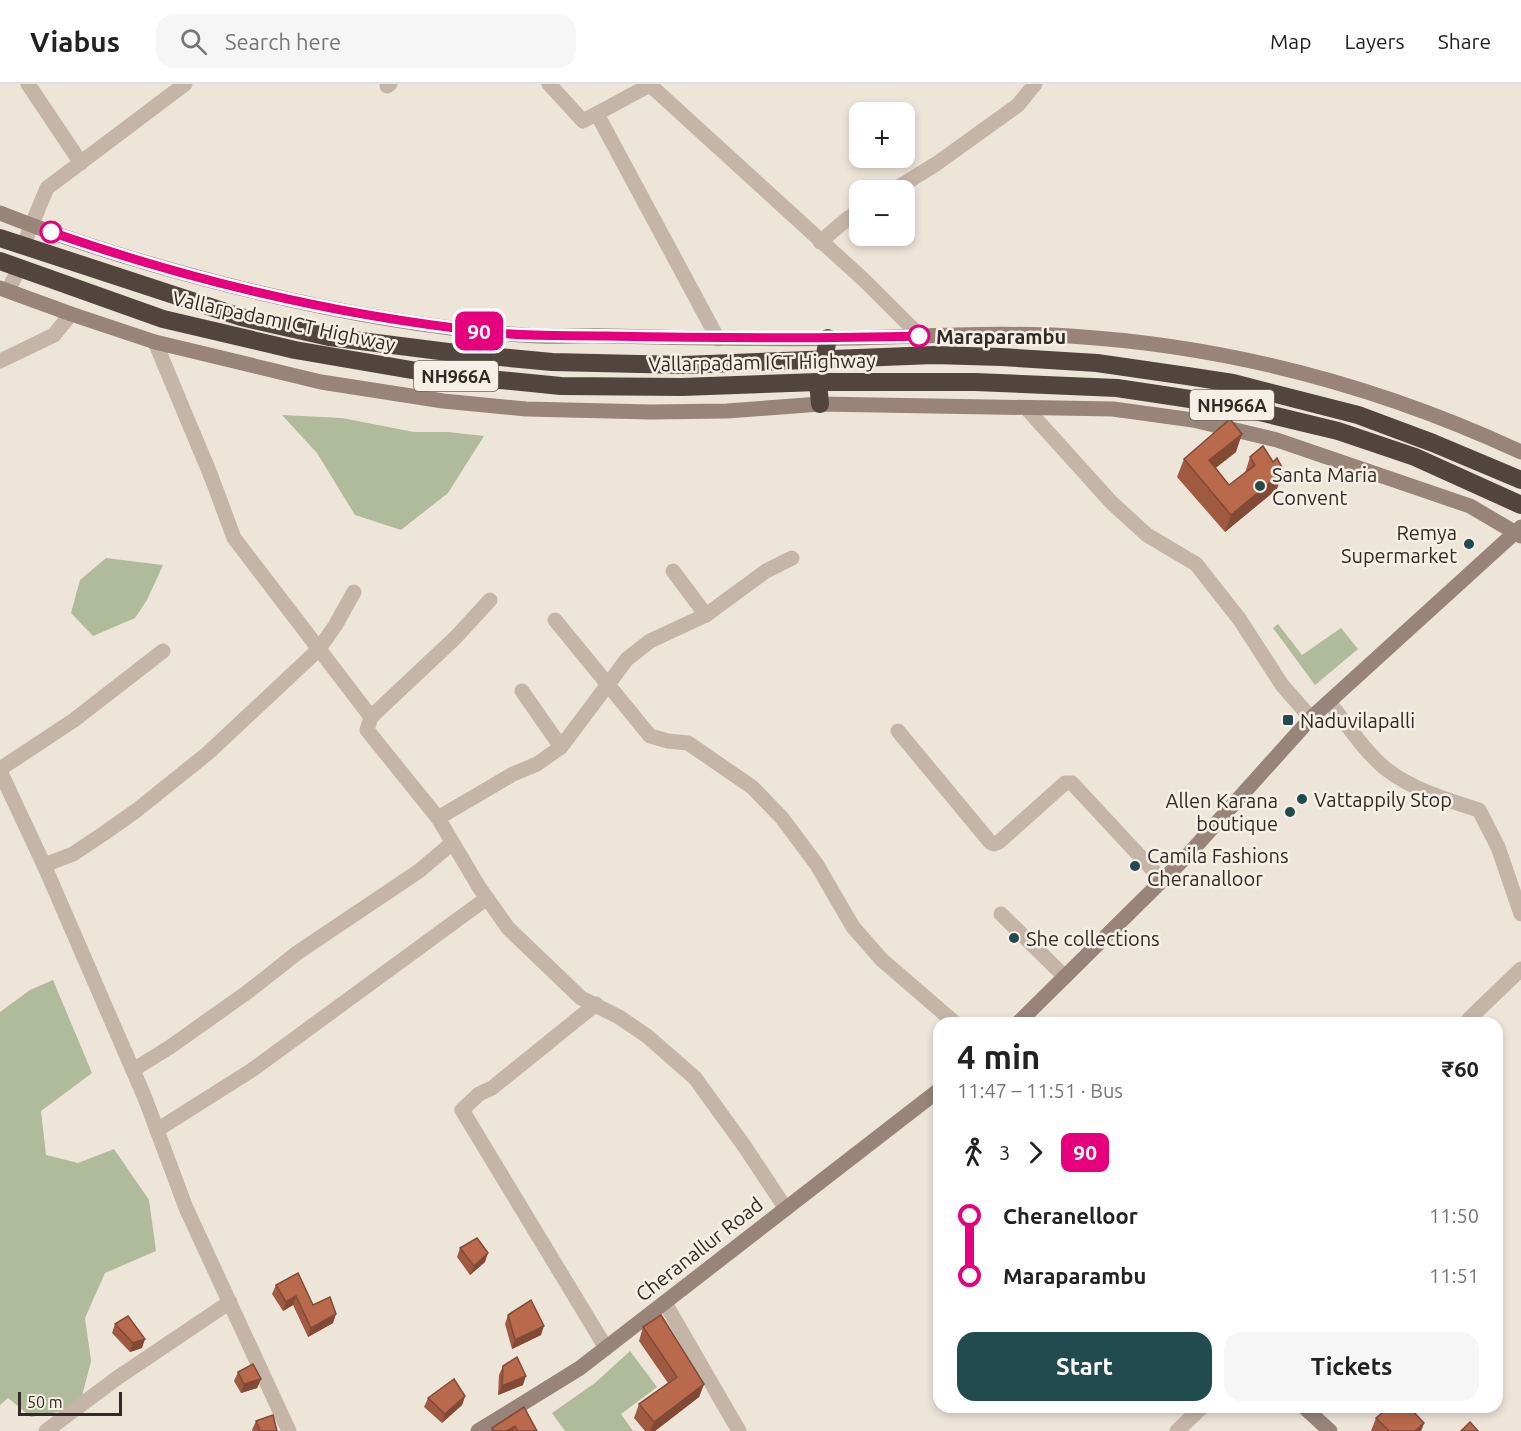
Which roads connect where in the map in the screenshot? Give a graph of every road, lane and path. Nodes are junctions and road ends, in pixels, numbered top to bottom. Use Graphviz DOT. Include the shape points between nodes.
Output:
graph roads {
  1 [pos="28,84"];
  2 [pos="185,84"];
  3 [pos="549,84"];
  4 [pos="650,84"];
  5 [pos="1035,84"];
  6 [pos="597,114"];
  7 [pos="81,162"];
  8 [pos="910,180"];
  9 [pos="0,213"];
  10 [pos="849,218"];
  11 [pos="31,226"];
  12 [pos="0,238"];
  13 [pos="820,242"];
  14 [pos="23,246"];
  15 [pos="0,261"];
  16 [pos="19,268"];
  17 [pos="4,289"];
  18 [pos="71,314"];
  19 [pos="920,336"];
  20 [pos="828,338"];
  21 [pos="718,339"];
  22 [pos="155,342"];
  23 [pos="974,356"];
  24 [pos="824,360"];
  25 [pos="0,361"];
  26 [pos="683,365"];
  27 [pos="818,382"];
  28 [pos="975,382"];
  29 [pos="682,387"];
  30 [pos="820,404"];
  31 [pos="1027,409"];
  32 [pos="1521,452"];
  33 [pos="1521,480"];
  34 [pos="1521,506"];
  35 [pos="1519,532"];
  36 [pos="792,558"];
  37 [pos="673,571"];
  38 [pos="354,592"];
  39 [pos="490,600"];
  40 [pos="706,615"];
  41 [pos="555,620"];
  42 [pos="318,650"];
  43 [pos="164,651"];
  44 [pos="608,686"];
  45 [pos="522,691"];
  46 [pos="1329,702"];
  47 [pos="371,717"];
  48 [pos="1311,718"];
  49 [pos="898,731"];
  50 [pos="561,747"];
  51 [pos="0,770"];
  52 [pos="438,818"];
  53 [pos="451,843"];
  54 [pos="44,865"];
  55 [pos="1163,881"];
  56 [pos="487,898"];
  57 [pos="1002,914"];
  58 [pos="1521,914"];
  59 [pos="1521,969"];
  60 [pos="1065,977"];
  61 [pos="596,1004"];
  62 [pos="948,1017"];
  63 [pos="1024,1017"];
  64 [pos="1471,1017"];
  65 [pos="133,1070"];
  66 [pos="933,1095"];
  67 [pos="157,1130"];
  68 [pos="786,1209"];
  69 [pos="230,1302"];
  70 [pos="665,1303"];
  71 [pos="606,1348"];
  72 [pos="1196,1413"];
  73 [pos="1310,1413"];
  74 [pos="46,1431"];
  75 [pos="289,1431"];
  76 [pos="478,1431"];
  77 [pos="739,1431"];
  78 [pos="1177,1431"];
  79 [pos="1330,1431"];
  1 -- 7 [label="street"];
  2 -- 7 [label="street"];
  3 -- 6 [label="street" via="583,122"];
  4 -- 6 [label="street"];
  4 -- 13 [label="street"];
  5 -- 8 [label="street" via="1018,105"];
  6 -- 21 [label="street"];
  7 -- 11 [label="street" via="47,188"];
  9 -- 11 [label="street"];
  10 -- 13 [label="street"];
  11 -- 14 [label="street"];
  11 -- 21 [label="street" via="165,268 356,314 489,333"];
  12 -- 14 [label="highway, Vallarpadam ICT Highway / NH966A"];
  13 -- 19 [label="street"];
  14 -- 26 [label="highway, Vallarpadam ICT Highway / NH966A" via="241,317 329,337 552,362"];
  15 -- 16 [label="highway, Vallarpadam ICT Highway / NH966A"];
  16 -- 17 [label="street"];
  16 -- 29 [label="highway, Vallarpadam ICT Highway / NH966A" via="163,319 295,350 429,373 561,386"];
  17 -- 18 [label="street"];
  18 -- 22 [label="street"];
  18 -- 25 [label="street" via="54,335"];
  19 -- 20 [label="street"];
  19 -- 32 [label="street" via="1071,336 1246,358 1412,405"];
  20 -- 21 [label="street"];
  20 -- 24 [label="highway"];
  22 -- 30 [label="street" via="331,384 526,409 683,412"];
  22 -- 42 [label="street" via="234,538"];
  23 -- 24 [label="highway, Vallarpadam ICT Highway / NH966A"];
  23 -- 28 [label="highway"];
  23 -- 33 [label="highway, Vallarpadam ICT Highway / NH966A" via="1097,363 1233,383 1358,415"];
  24 -- 26 [label="highway, Vallarpadam ICT Highway / NH966A"];
  26 -- 29 [label="highway"];
  27 -- 28 [label="highway, Vallarpadam ICT Highway / NH966A"];
  27 -- 29 [label="highway, Vallarpadam ICT Highway / NH966A"];
  27 -- 30 [label="highway"];
  28 -- 34 [label="highway, Vallarpadam ICT Highway / NH966A" via="1117,388 1230,405 1338,431 1415,457"];
  30 -- 31 [label="street"];
  31 -- 35 [label="street" via="1113,409 1193,420 1277,440 1470,506"];
  31 -- 48 [label="street" via="1111,502 1147,535 1196,564 1240,620 1282,685"];
  35 -- 46 [label="street"];
  36 -- 40 [label="street" via="766,571"];
  37 -- 40 [label="street"];
  38 -- 42 [label="street"];
  39 -- 47 [label="street"];
  40 -- 44 [label="street" via="650,641 627,659"];
  41 -- 44 [label="street"];
  42 -- 47 [label="street"];
  42 -- 54 [label="street" via="208,753 137,810 73,854"];
  43 -- 51 [label="street"];
  44 -- 50 [label="street"];
  44 -- 62 [label="street" via="650,736 688,743 752,787 782,818 817,865 853,927 882,960"];
  45 -- 50 [label="street"];
  46 -- 48 [label="street"];
  46 -- 58 [label="street" via="1384,768 1439,797 1479,810 1498,848"];
  47 -- 52 [label="street" via="367,730"];
  48 -- 55 [label="street"];
  49 -- 55 [label="street" via="990,842 999,842 1065,783 1072,783"];
  50 -- 52 [label="street"];
  51 -- 54 [label="street"];
  52 -- 53 [label="street"];
  53 -- 56 [label="street"];
  53 -- 65 [label="street" via="419,871"];
  54 -- 65 [label="street"];
  55 -- 60 [label="street"];
  56 -- 61 [label="street" via="508,927 581,998"];
  56 -- 67 [label="street" via="252,1070"];
  57 -- 60 [label="street"];
  59 -- 64 [label="street"];
  60 -- 63 [label="street"];
  61 -- 68 [label="street" via="647,1036 695,1078"];
  61 -- 71 [label="street" via="462,1110"];
  65 -- 67 [label="street"];
  66 -- 68 [label="street, Cheranallur Road"];
  67 -- 69 [label="street" via="186,1208"];
  68 -- 70 [label="street, Cheranallur Road"];
  69 -- 74 [label="street"];
  69 -- 75 [label="street"];
  70 -- 71 [label="street, Cheranallur Road"];
  70 -- 77 [label="street"];
  71 -- 76 [label="street, Cheranallur Road"];
  72 -- 78 [label="street"];
  73 -- 79 [label="street"];
}
